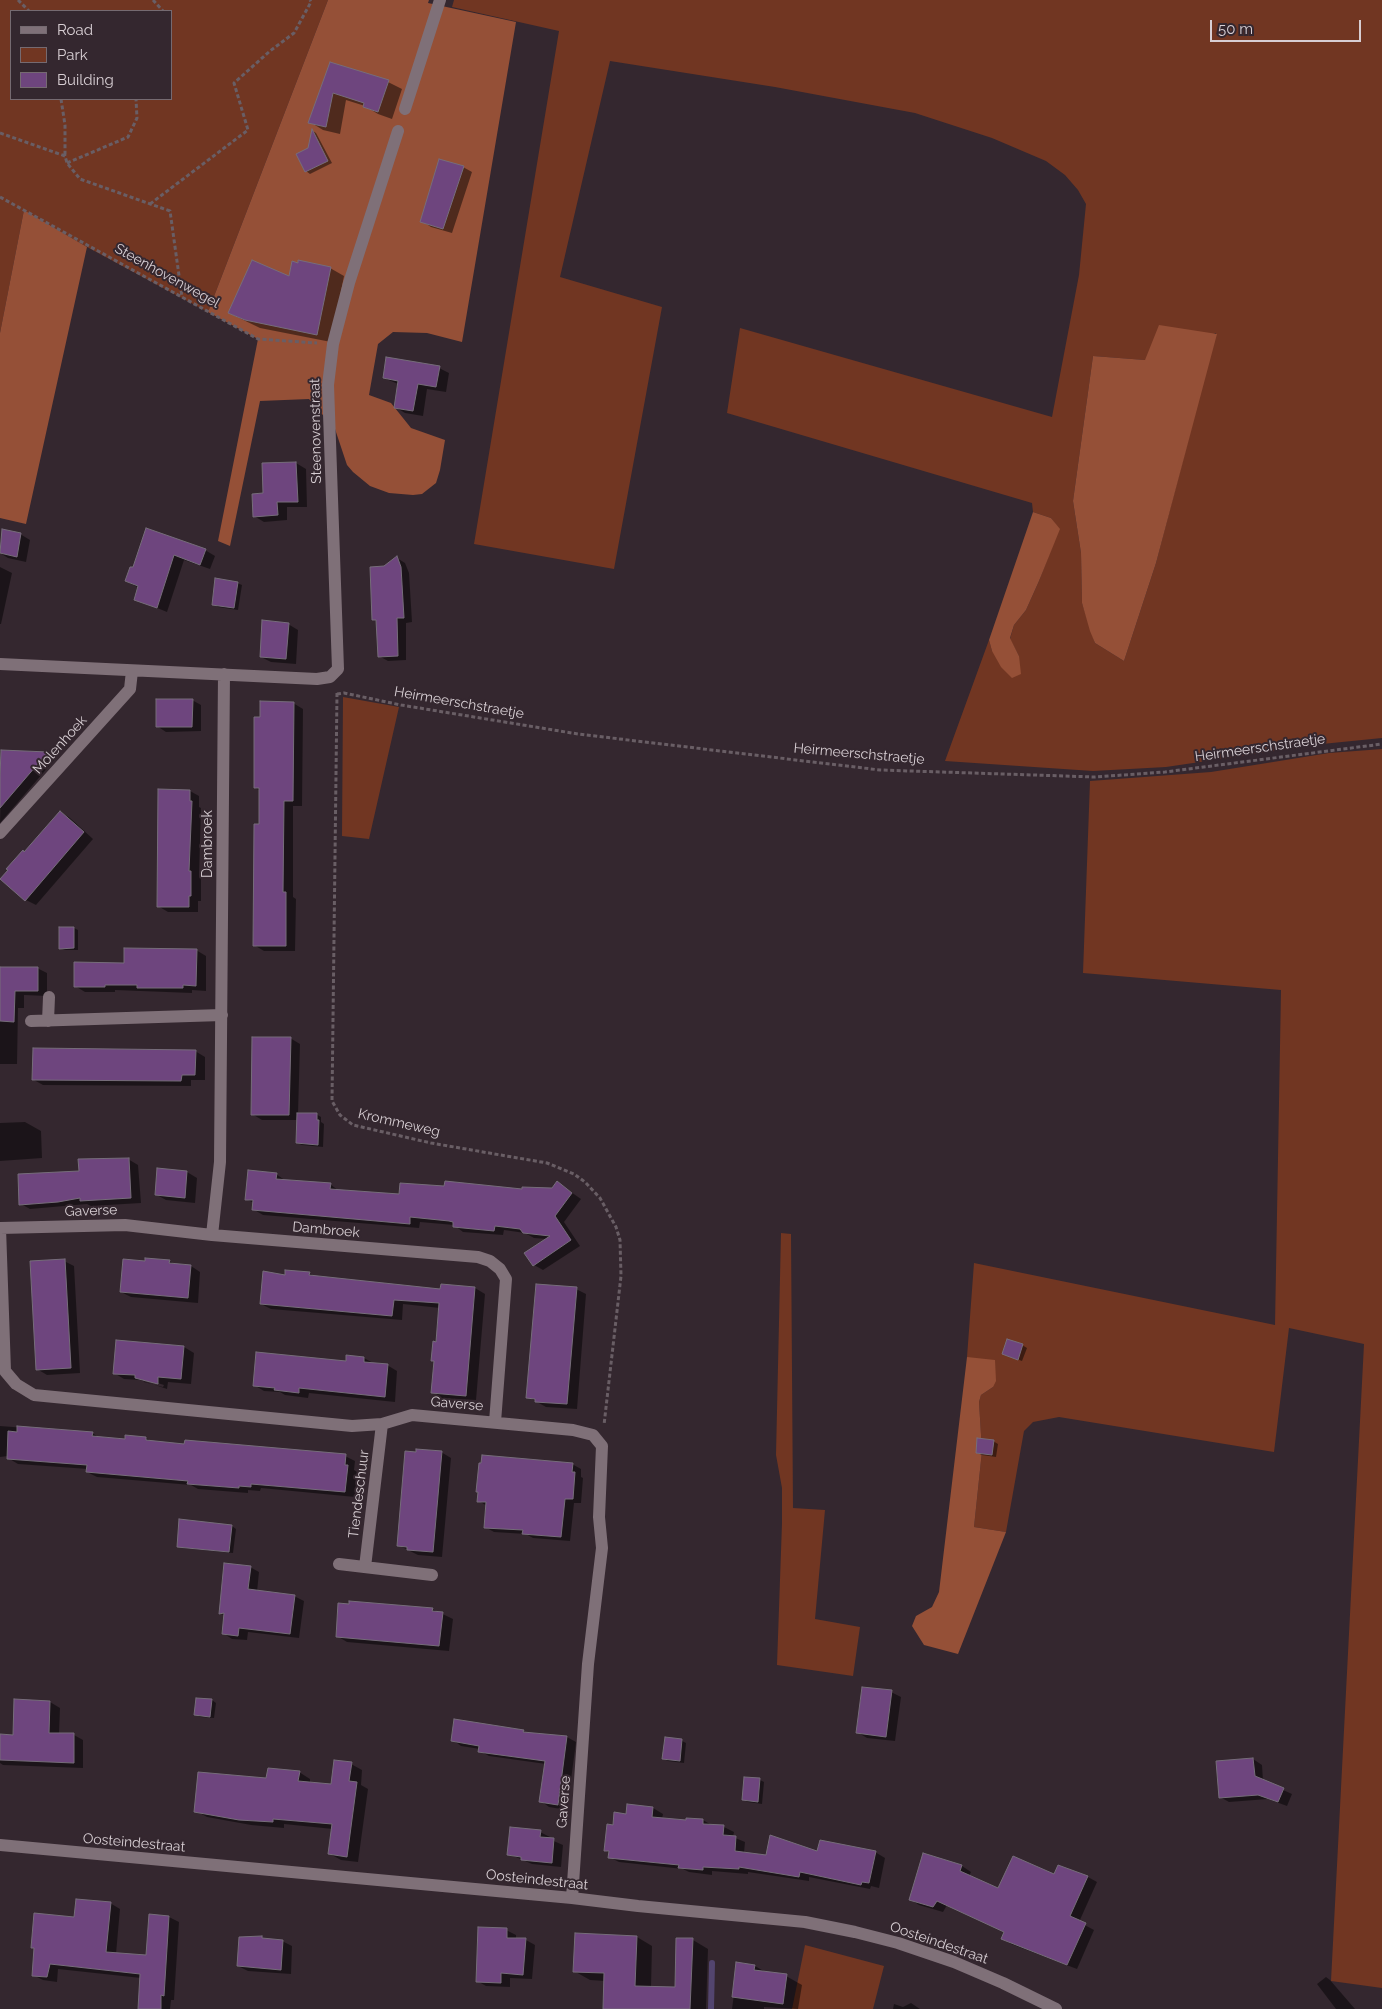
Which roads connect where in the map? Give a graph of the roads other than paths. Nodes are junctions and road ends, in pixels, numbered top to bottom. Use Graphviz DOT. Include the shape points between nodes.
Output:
graph roads {
  1 [pos="440,0"];
  2 [pos="405,109"];
  3 [pos="398,131"];
  4 [pos="0,664"];
  5 [pos="132,671"];
  6 [pos="224,674"];
  7 [pos="0,834"];
  8 [pos="49,997"];
  9 [pos="222,1015"];
  10 [pos="31,1021"];
  11 [pos="48,1021"];
  12 [pos="0,1228"];
  13 [pos="212,1235"];
  14 [pos="495,1422"];
  15 [pos="382,1424"];
  16 [pos="339,1564"];
  17 [pos="365,1567"];
  18 [pos="432,1576"];
  19 [pos="0,1846"];
  20 [pos="572,1898"];
  21 [pos="1056,2009"];
  1 -- 2 [label="street"];
  3 -- 6 [label="street, Steenovenstraat" via="349,283 333,344 328,385 338,668 330,676 317,679"];
  4 -- 5 [label="street"];
  5 -- 6 [label="street"];
  5 -- 7 [label="street, Molenhoek" via="130,690"];
  6 -- 9 [label="street, Dambroek"];
  8 -- 11 [label="street"];
  9 -- 11 [label="street"];
  9 -- 13 [label="street, Dambroek" via="220,1162"];
  10 -- 11 [label="street"];
  12 -- 13 [label="street, Gaverse" via="125,1225"];
  12 -- 15 [label="street, Gaverse" via="6,1371 16,1384 34,1395 352,1426"];
  13 -- 14 [label="street, Dambroek" via="478,1257 490,1261 506,1279"];
  14 -- 15 [label="street, Gaverse" via="412,1415"];
  14 -- 20 [label="street, Gaverse" via="573,1430 592,1435 602,1446 599,1517 602,1548 588,1664"];
  15 -- 17 [label="street, Tiendeschuur"];
  16 -- 17 [label="street"];
  17 -- 18 [label="street"];
  19 -- 20 [label="street, Oosteindestraat"];
  20 -- 21 [label="street, Oosteindestraat" via="805,1922 854,1932 954,1962"];
}
